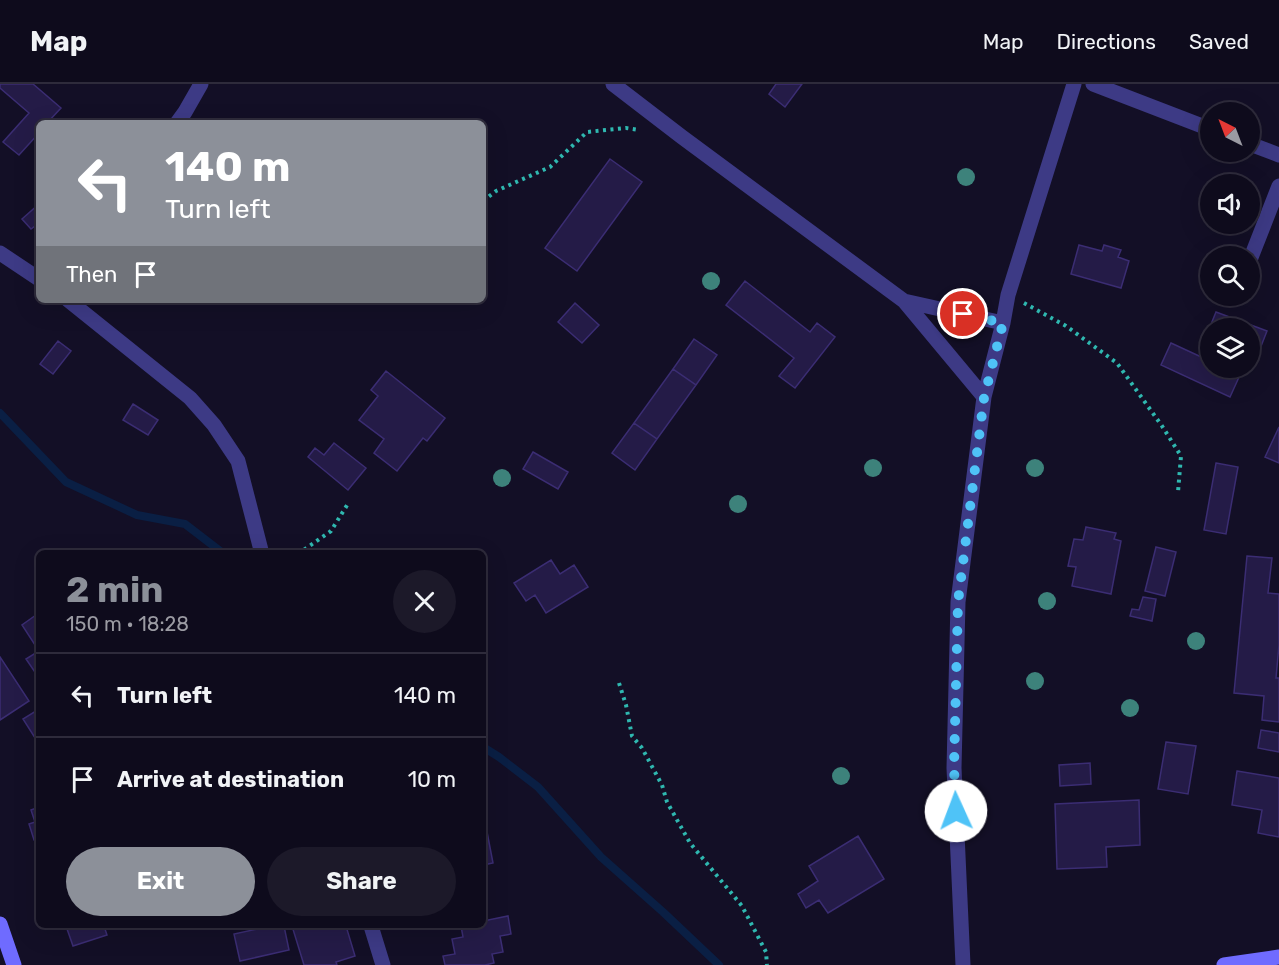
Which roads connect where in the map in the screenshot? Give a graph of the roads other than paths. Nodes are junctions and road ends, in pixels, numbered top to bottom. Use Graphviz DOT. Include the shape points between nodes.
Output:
graph roads {
  1 [pos="201,84"];
  2 [pos="613,84"];
  3 [pos="1074,84"];
  4 [pos="1093,84"];
  5 [pos="179,120"];
  6 [pos="1200,125"];
  7 [pos="1260,148"];
  8 [pos="1279,155"];
  9 [pos="1279,186"];
  10 [pos="1255,246"];
  11 [pos="0,253"];
  12 [pos="36,277"];
  13 [pos="904,301"];
  14 [pos="72,303"];
  15 [pos="1003,323"];
  16 [pos="984,398"];
  17 [pos="261,550"];
  18 [pos="0,924"];
  19 [pos="372,928"];
  20 [pos="1279,957"];
  21 [pos="14,965"];
  22 [pos="383,965"];
  23 [pos="963,965"];
  24 [pos="1224,965"];
  1 -- 5 [label="street"];
  2 -- 13 [label="street"];
  3 -- 15 [label="street" via="1008,294"];
  4 -- 6 [label="street"];
  7 -- 8 [label="street"];
  9 -- 10 [label="street"];
  11 -- 12 [label="street"];
  13 -- 15 [label="street"];
  13 -- 16 [label="street"];
  14 -- 17 [label="street" via="190,398 214,426 238,461"];
  15 -- 16 [label="street"];
  16 -- 23 [label="street" via="958,602 954,768"];
  18 -- 21 [label="street"];
  19 -- 22 [label="street"];
  20 -- 24 [label="street"];
}
